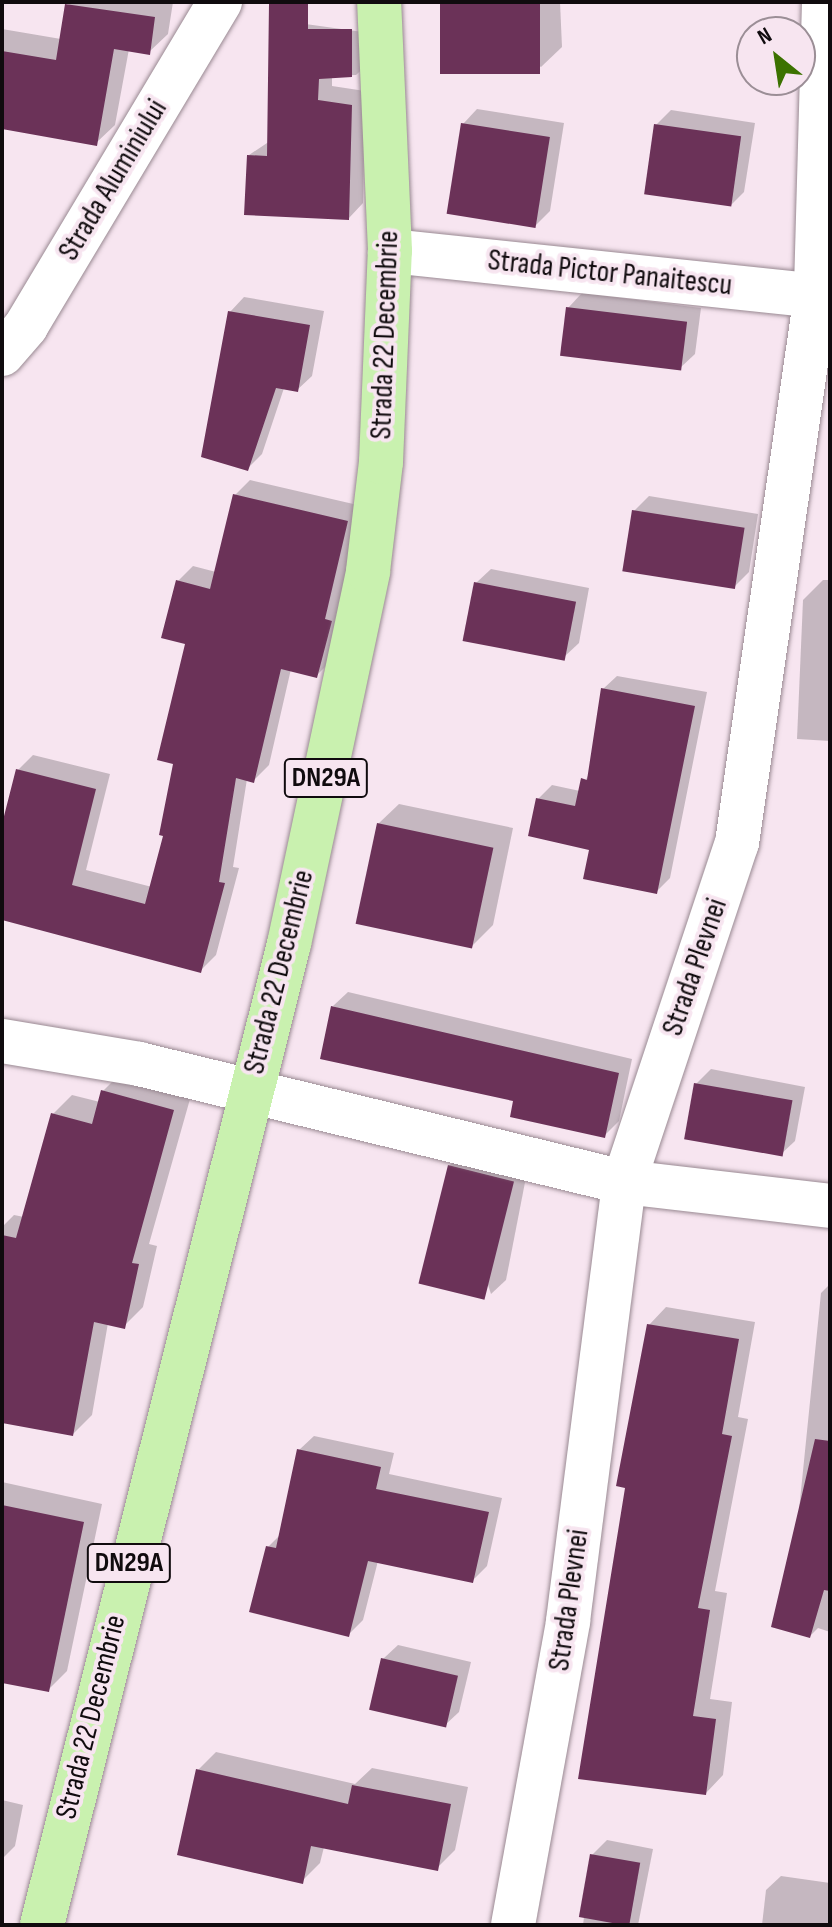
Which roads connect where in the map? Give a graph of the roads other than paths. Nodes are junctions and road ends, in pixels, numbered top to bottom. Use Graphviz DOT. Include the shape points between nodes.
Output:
graph roads {
  1 [pos="220,2"];
  2 [pos="379,2"];
  3 [pos="824,2"];
  4 [pos="390,251"];
  5 [pos="825,303"];
  6 [pos="2,354"];
  7 [pos="2,1041"];
  8 [pos="249,1090"];
  9 [pos="624,1182"];
  10 [pos="830,1206"];
  11 [pos="42,1925"];
  12 [pos="513,1925"];
  1 -- 6 [label="street, Strada Aluminiului" via="26,326"];
  2 -- 4 [label="main road, Strada 22 Decembrie / DN29A"];
  3 -- 5 [label="street, Strada Plevnei"];
  4 -- 5 [label="street, Strada Pictor Panaitescu"];
  4 -- 8 [label="main road, Strada 22 Decembrie / DN29A" via="381,462 368,571 289,944"];
  5 -- 9 [label="street, Strada Plevnei" via="737,843"];
  7 -- 8 [label="street"];
  8 -- 9 [label="street"];
  8 -- 11 [label="main road, Strada 22 Decembrie / DN29A"];
  9 -- 10 [label="street"];
  9 -- 12 [label="street, Strada Plevnei" via="568,1621"];
}
